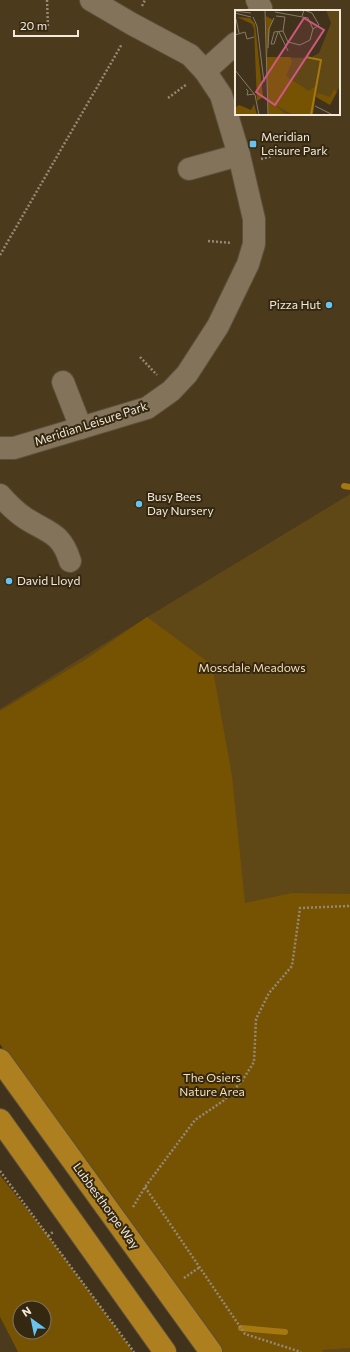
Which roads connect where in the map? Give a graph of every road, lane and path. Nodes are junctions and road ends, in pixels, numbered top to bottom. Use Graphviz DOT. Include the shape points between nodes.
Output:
graph roads {
  1 [pos="47,0"];
  2 [pos="91,0"];
  3 [pos="145,0"];
  4 [pos="132,24"];
  5 [pos="48,27"];
  6 [pos="235,44"];
  7 [pos="205,71"];
  8 [pos="288,152"];
  9 [pos="240,160"];
  10 [pos="189,168"];
  11 [pos="0,255"];
  12 [pos="63,382"];
  13 [pos="81,428"];
  14 [pos="0,448"];
  15 [pos="0,495"];
  16 [pos="70,561"];
  17 [pos="350,906"];
  18 [pos="0,1044"];
  19 [pos="0,1060"];
  20 [pos="0,1120"];
  21 [pos="0,1129"];
  22 [pos="68,1153"];
  23 [pos="0,1171"];
  24 [pos="45,1182"];
  25 [pos="145,1187"];
  26 [pos="116,1220"];
  27 [pos="133,1351"];
  28 [pos="165,1352"];
  29 [pos="211,1352"];
  30 [pos="300,1352"];
  1 -- 5 [label="path"];
  2 -- 4 [label="lane, Meridian Leisure Park"];
  3 -- 4 [label="path"];
  4 -- 7 [label="lane, Meridian Leisure Park" via="190,55"];
  4 -- 11 [label="path"];
  6 -- 7 [label="lane"];
  7 -- 9 [label="lane, Meridian Leisure Park" via="221,95"];
  8 -- 9 [label="path"];
  9 -- 10 [label="lane"];
  9 -- 13 [label="lane, Meridian Leisure Park" via="254,219 254,244 248,264 218,326 187,374 171,391 147,408"];
  12 -- 13 [label="lane"];
  13 -- 14 [label="lane, Meridian Leisure Park" via="14,448"];
  15 -- 16 [label="lane" via="25,518 56,536 66,548"];
  17 -- 25 [label="path" via="300,908 292,966 269,993 256,1019 254,1062 242,1081 223,1101 195,1120"];
  18 -- 22 [label="highway"];
  19 -- 22 [label="highway, Lubbesthorpe Way"];
  20 -- 24 [label="highway"];
  21 -- 24 [label="highway"];
  22 -- 26 [label="highway, Lubbesthorpe Way"];
  23 -- 27 [label="path"];
  24 -- 28 [label="highway"];
  25 -- 26 [label="path" via="134,1205"];
  25 -- 30 [label="path" via="245,1334"];
  26 -- 29 [label="highway, Lubbesthorpe Way"];
}
